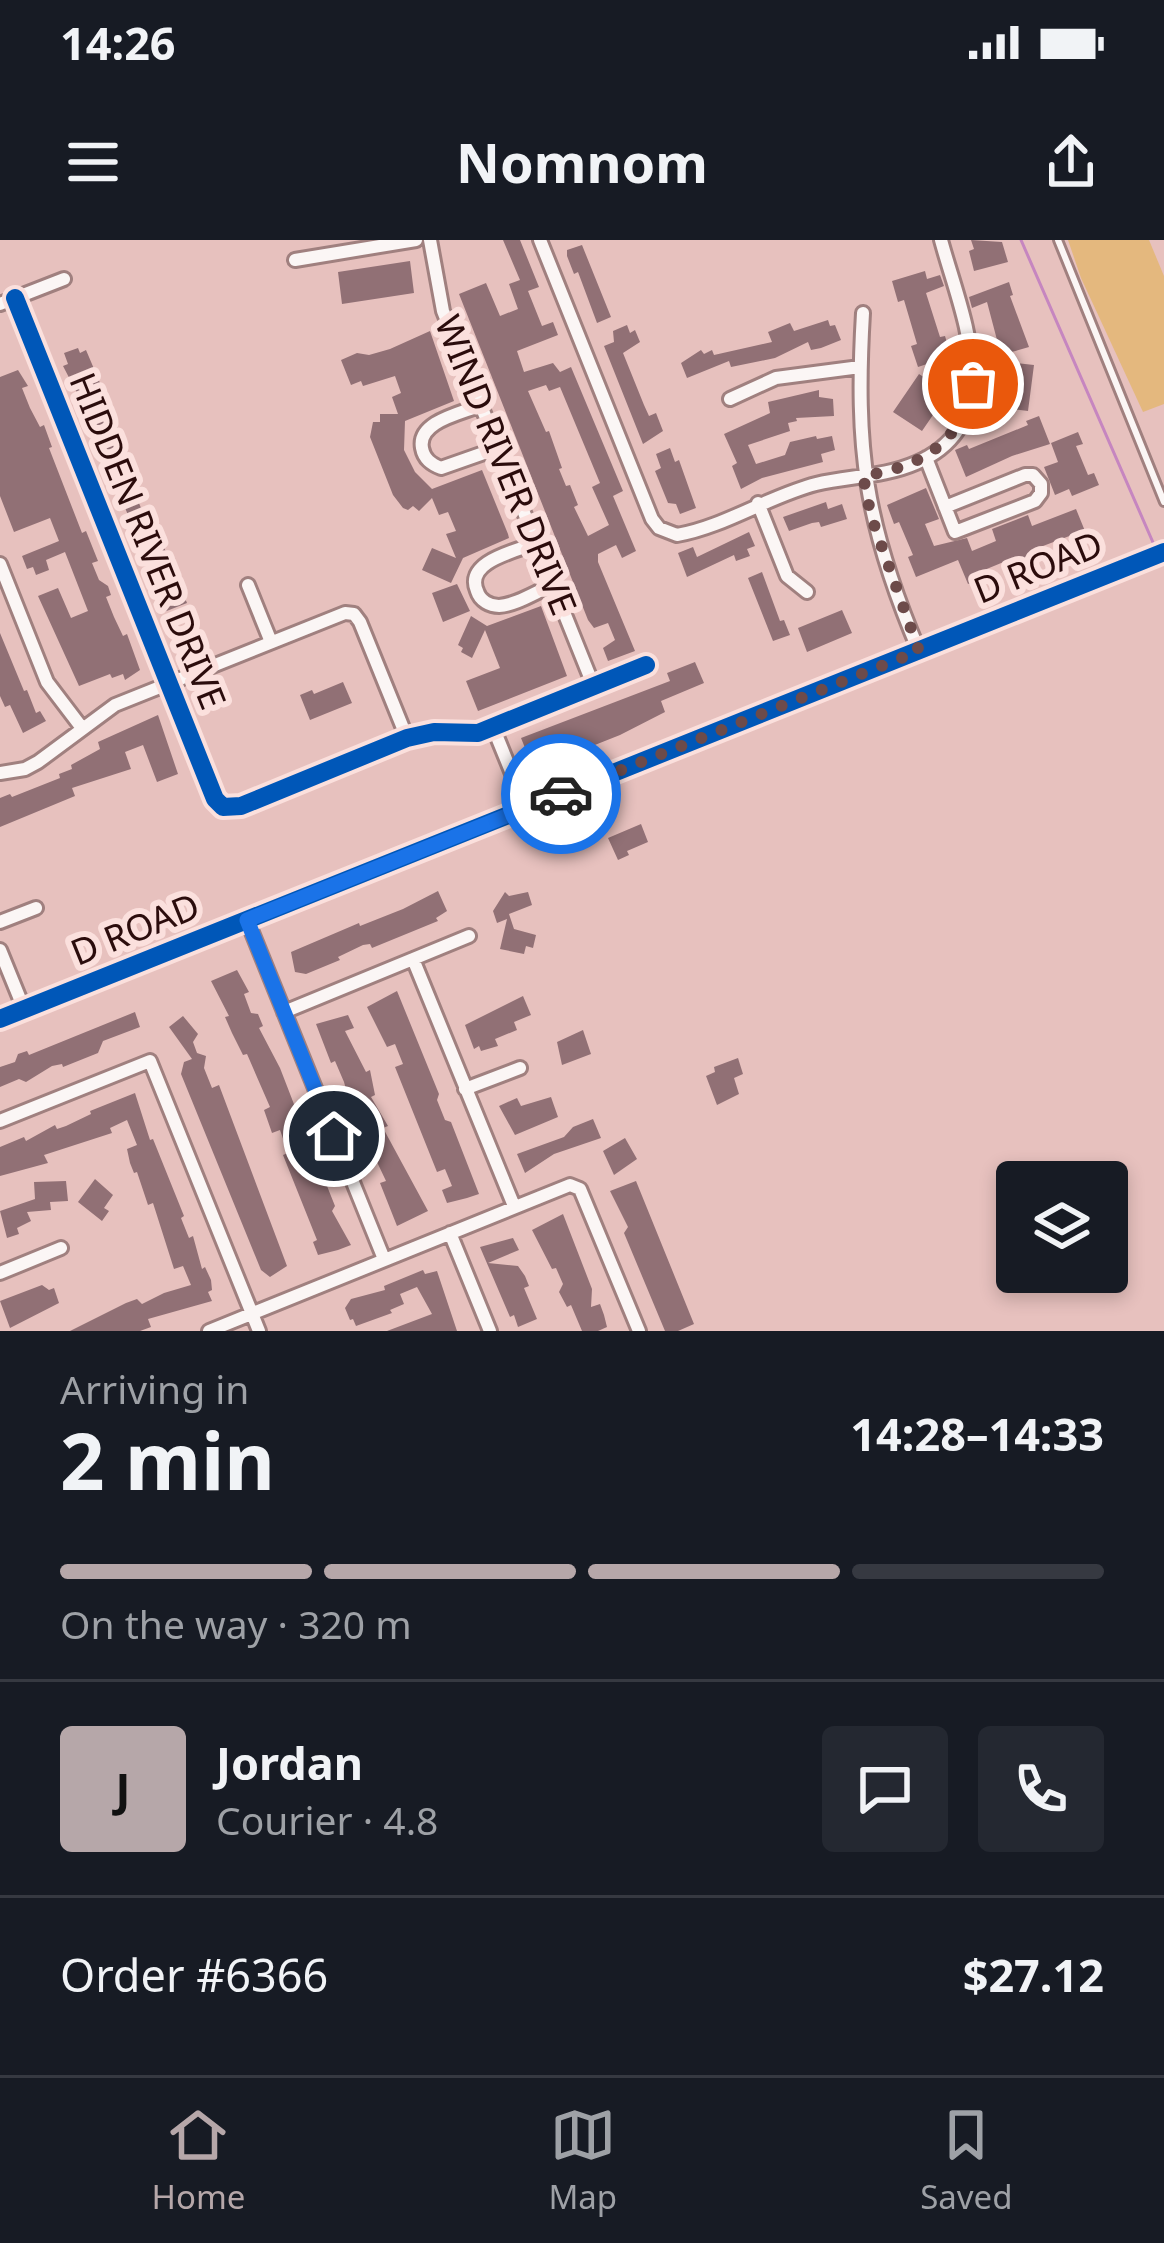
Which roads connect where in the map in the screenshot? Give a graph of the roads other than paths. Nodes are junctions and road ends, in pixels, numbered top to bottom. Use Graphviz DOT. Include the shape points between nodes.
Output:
graph roads {
  1 [pos="416,240"];
  2 [pos="430,240"];
  3 [pos="540,240"];
  4 [pos="941,240"];
  5 [pos="1058,240"];
  6 [pos="295,260"];
  7 [pos="64,279"];
  8 [pos="15,298"];
  9 [pos="0,304"];
  10 [pos="863,313"];
  11 [pos="860,367"];
  12 [pos="730,399"];
  13 [pos="481,405"];
  14 [pos="498,448"];
  15 [pos="926,458"];
  16 [pos="863,476"];
  17 [pos="1164,502"];
  18 [pos="758,503"];
  19 [pos="945,507"];
  20 [pos="536,543"];
  21 [pos="1164,552"];
  22 [pos="0,564"];
  23 [pos="248,585"];
  24 [pos="553,585"];
  25 [pos="807,592"];
  26 [pos="271,642"];
  27 [pos="919,651"];
  28 [pos="646,665"];
  29 [pos="169,683"];
  30 [pos="594,687"];
  31 [pos="82,728"];
  32 [pos="493,728"];
  33 [pos="407,738"];
  34 [pos="0,772"];
  35 [pos="526,808"];
  36 [pos="36,908"];
  37 [pos="247,920"];
  38 [pos="0,922"];
  39 [pos="469,936"];
  40 [pos="0,950"];
  41 [pos="413,959"];
  42 [pos="24,1010"];
  43 [pos="284,1012"];
  44 [pos="0,1019"];
  45 [pos="520,1068"];
  46 [pos="465,1089"];
  47 [pos="0,1121"];
  48 [pos="514,1206"];
  49 [pos="450,1233"];
  50 [pos="61,1249"];
  51 [pos="384,1259"];
  52 [pos="0,1273"];
  53 [pos="252,1314"];
  54 [pos="209,1331"];
  55 [pos="260,1331"];
  56 [pos="490,1331"];
  57 [pos="639,1331"];
  1 -- 6 [label="street"];
  2 -- 13 [label="street, WIND RIVER DRIVE" via="439,298"];
  3 -- 18 [label="street" via="655,524 683,534"];
  4 -- 15 [label="street" via="974,372 961,421"];
  5 -- 17 [label="lane"];
  7 -- 8 [label="street"];
  8 -- 9 [label="street"];
  8 -- 29 [label="street, HIDDEN RIVER DRIVE"];
  10 -- 11 [label="street"];
  11 -- 12 [label="street" via="776,378"];
  11 -- 16 [label="street"];
  13 -- 14 [label="street, WIND RIVER DRIVE"];
  13 -- 14 [label="street" via="432,425 421,447 440,468"];
  14 -- 20 [label="street, WIND RIVER DRIVE"];
  15 -- 16 [label="street"];
  15 -- 19 [label="street"];
  16 -- 18 [label="street"];
  16 -- 27 [label="street"];
  18 -- 25 [label="street" via="787,576"];
  19 -- 19 [label="street" via="955,532 1035,500 1041,484 1025,475"];
  20 -- 24 [label="street, WIND RIVER DRIVE"];
  20 -- 24 [label="street" via="484,565 476,591 501,605"];
  21 -- 27 [label="street, D ROAD"];
  22 -- 31 [label="street" via="46,682"];
  23 -- 26 [label="street"];
  24 -- 30 [label="street, WIND RIVER DRIVE"];
  26 -- 29 [label="street"];
  26 -- 33 [label="street" via="354,614"];
  27 -- 35 [label="street, D ROAD"];
  28 -- 30 [label="street"];
  29 -- 31 [label="street"];
  29 -- 33 [label="street, HIDDEN RIVER DRIVE" via="223,806 242,806"];
  30 -- 32 [label="street"];
  31 -- 34 [label="street" via="25,769"];
  32 -- 33 [label="street"];
  32 -- 35 [label="street"];
  35 -- 37 [label="street, D ROAD"];
  36 -- 38 [label="street"];
  37 -- 42 [label="street, D ROAD"];
  37 -- 43 [label="street"];
  39 -- 41 [label="street"];
  40 -- 42 [label="street"];
  41 -- 43 [label="street"];
  41 -- 46 [label="street"];
  42 -- 44 [label="street, D ROAD"];
  43 -- 51 [label="street"];
  45 -- 46 [label="street"];
  46 -- 48 [label="street"];
  47 -- 53 [label="street" via="150,1061"];
  48 -- 49 [label="street"];
  48 -- 57 [label="street" via="577,1185"];
  49 -- 51 [label="street"];
  49 -- 56 [label="street"];
  50 -- 52 [label="street"];
  51 -- 53 [label="street"];
  53 -- 54 [label="street"];
  53 -- 55 [label="street"];
}
